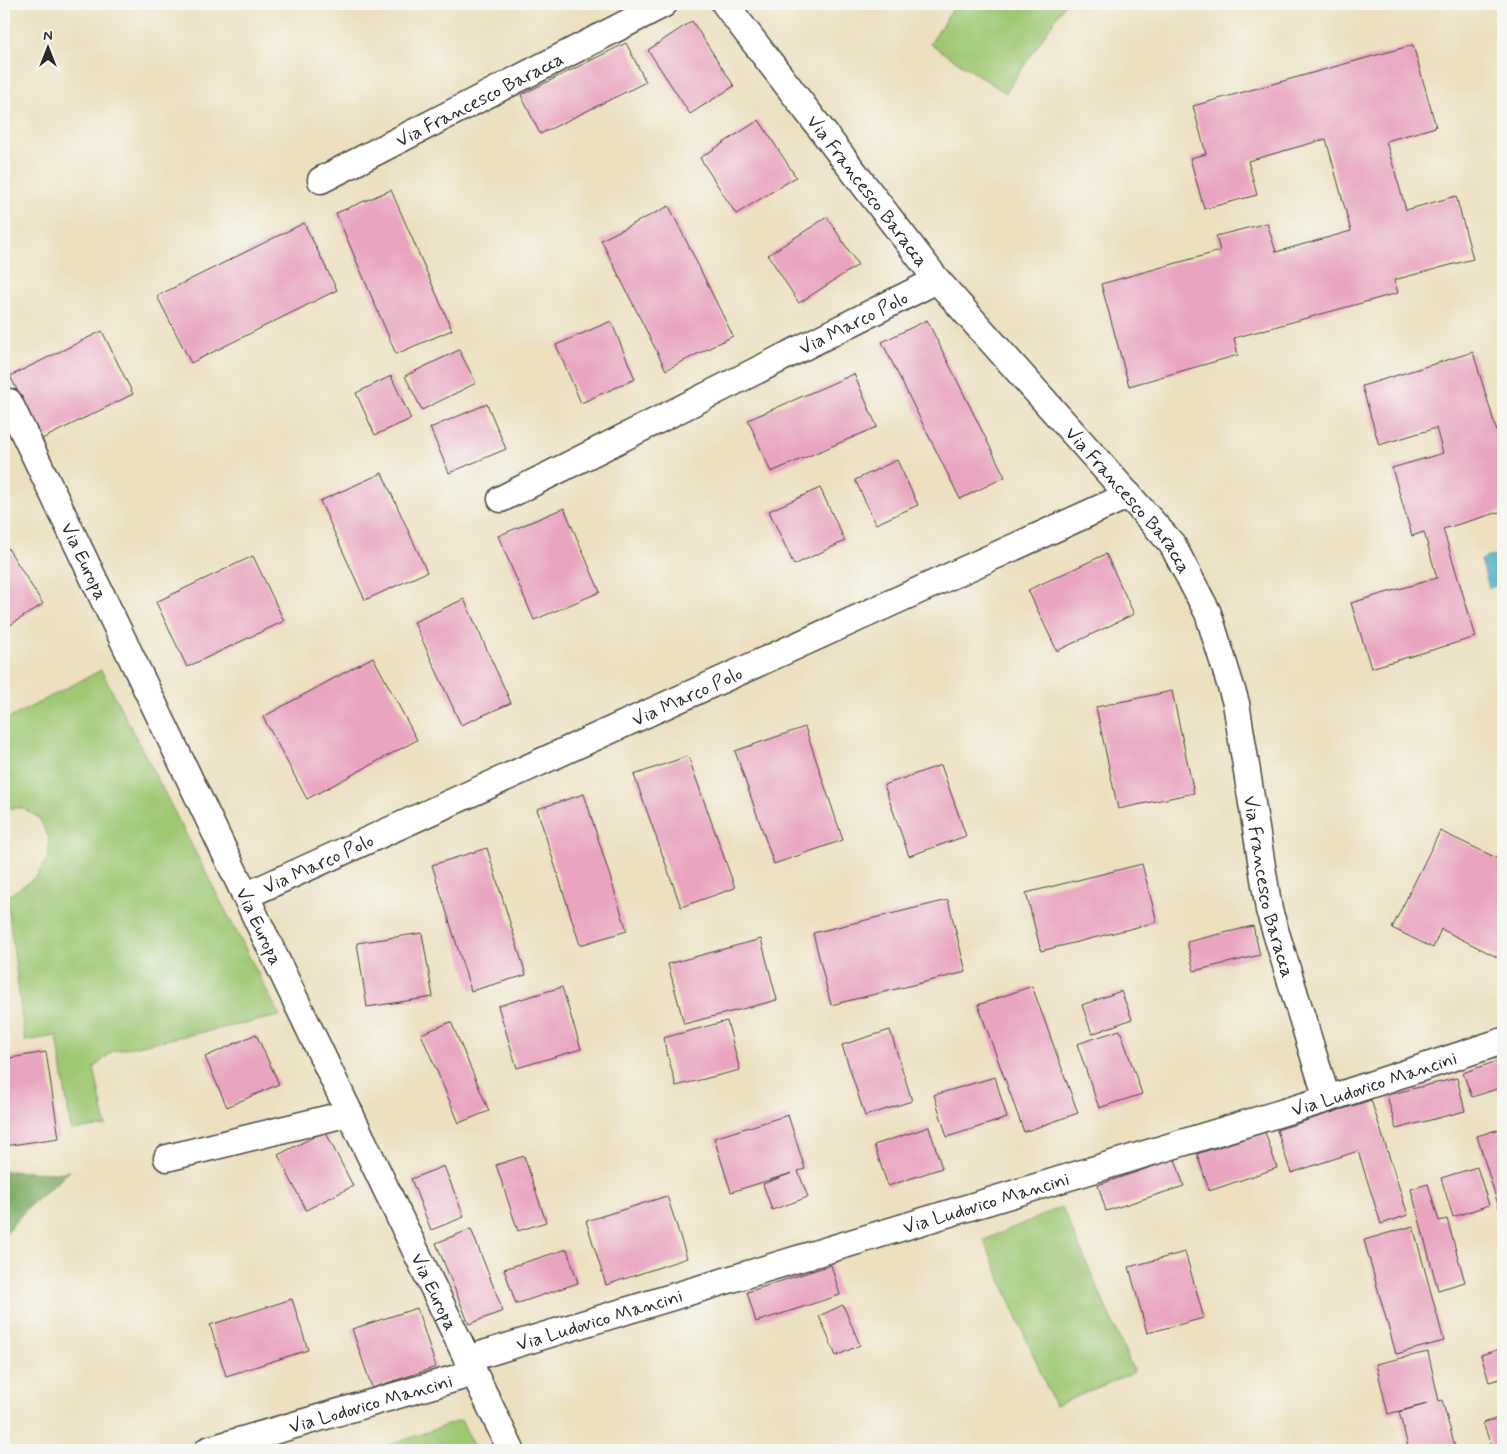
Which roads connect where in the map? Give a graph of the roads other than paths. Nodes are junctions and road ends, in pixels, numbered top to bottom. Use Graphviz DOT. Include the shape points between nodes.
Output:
graph roads {
  1 [pos="664,4"];
  2 [pos="725,4"];
  3 [pos="321,180"];
  4 [pos="937,280"];
  5 [pos="9,402"];
  6 [pos="1128,495"];
  7 [pos="501,499"];
  8 [pos="246,896"];
  9 [pos="1503,1042"];
  10 [pos="1327,1099"];
  11 [pos="350,1113"];
  12 [pos="167,1158"];
  13 [pos="471,1366"];
  14 [pos="208,1450"];
  15 [pos="511,1450"];
  1 -- 3 [label="street, Via Francesco Baracca"];
  2 -- 4 [label="street, Via Francesco Baracca"];
  4 -- 6 [label="street, Via Francesco Baracca"];
  4 -- 7 [label="street, Via Marco Polo"];
  5 -- 8 [label="street, Via Europa"];
  6 -- 8 [label="street, Via Marco Polo"];
  6 -- 10 [label="street, Via Francesco Baracca" via="1172,544 1208,613 1236,703 1269,910"];
  8 -- 11 [label="street, Via Europa"];
  9 -- 10 [label="street, Via Ludovico Mancini"];
  10 -- 13 [label="street, Via Ludovico Mancini"];
  11 -- 12 [label="street"];
  11 -- 13 [label="street, Via Europa"];
  13 -- 14 [label="street, Via Lodovico Mancini"];
  13 -- 15 [label="street, Via Europa"];
}
